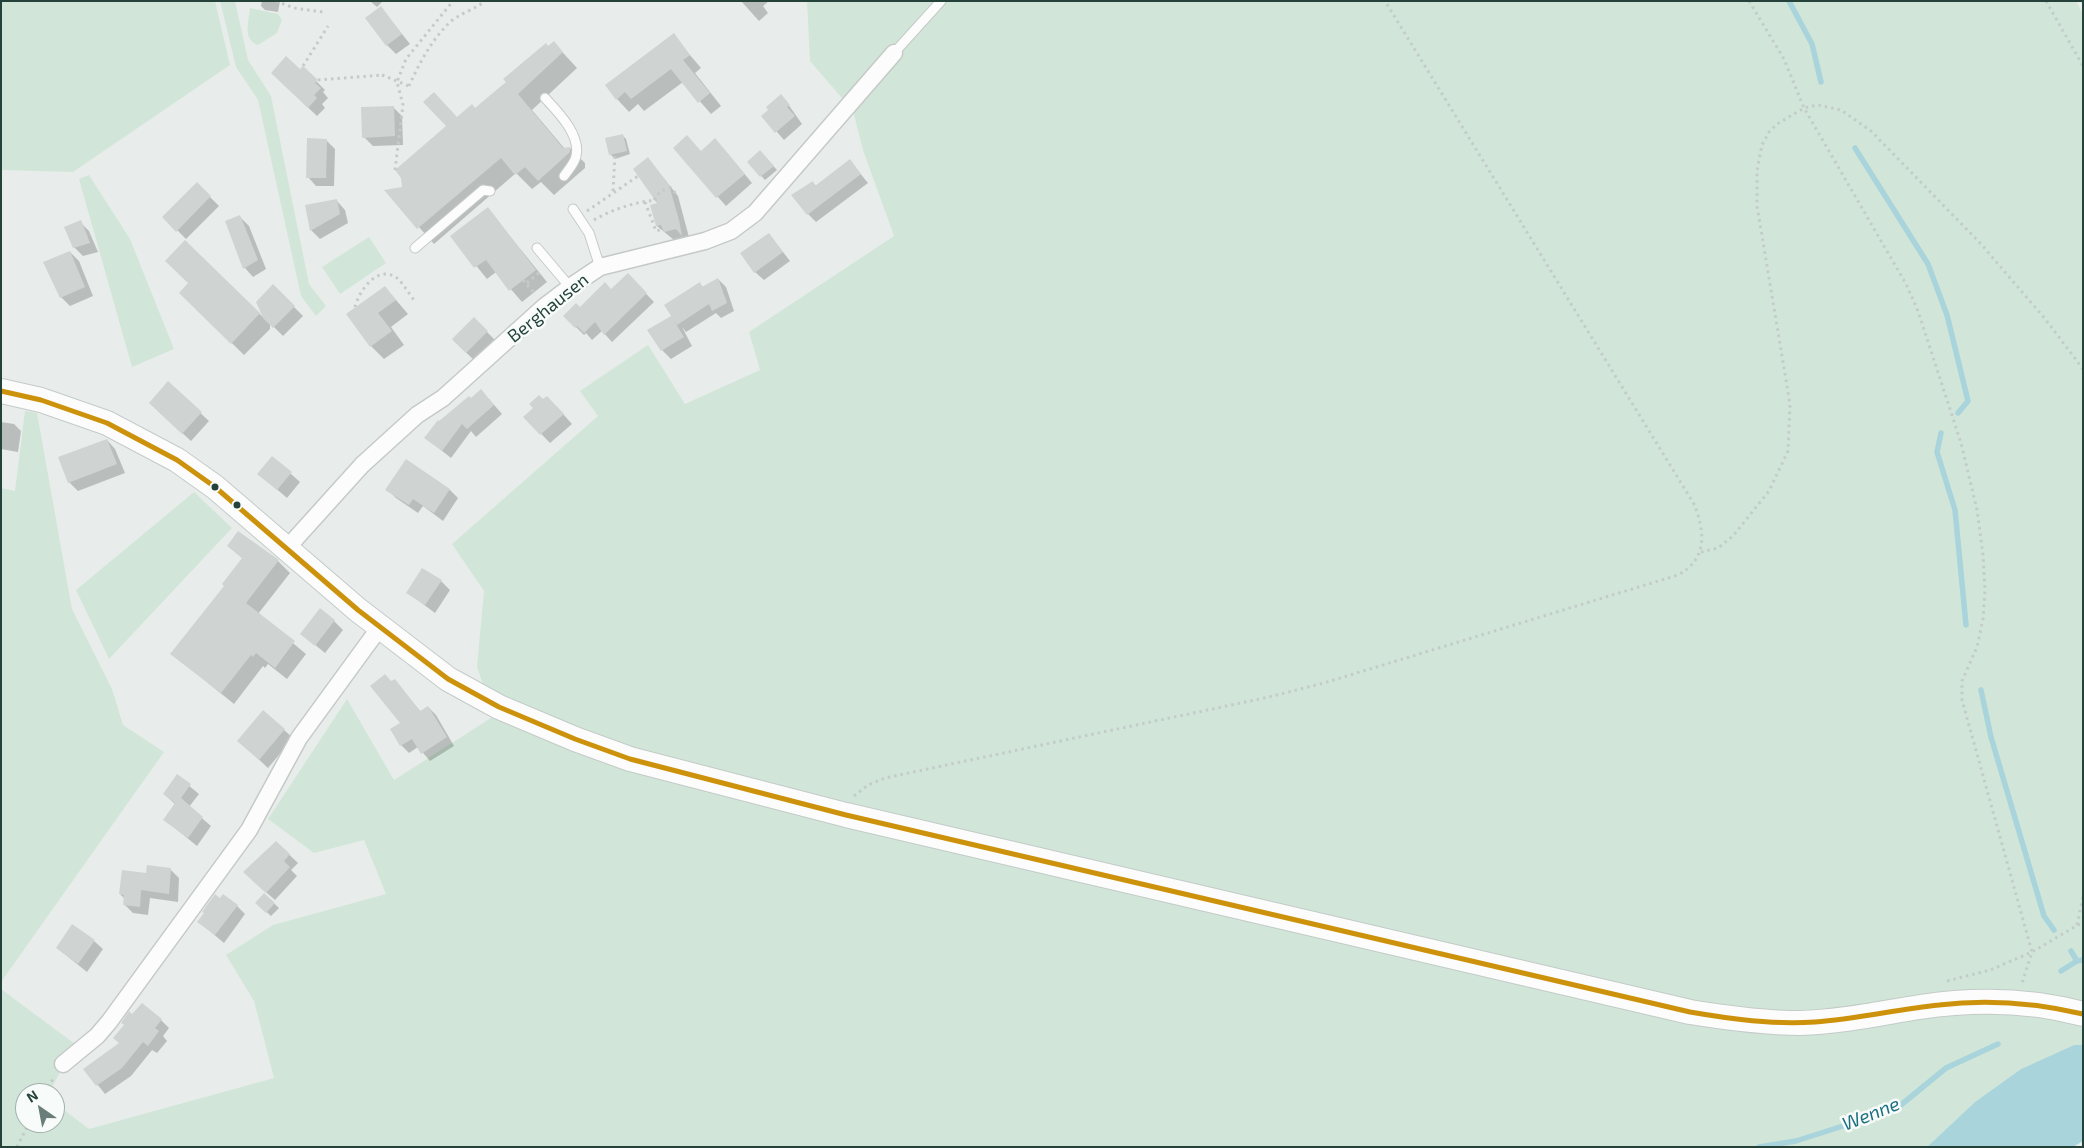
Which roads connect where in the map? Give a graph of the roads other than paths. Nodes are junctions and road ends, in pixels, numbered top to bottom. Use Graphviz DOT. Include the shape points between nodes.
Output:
graph roads {
  1 [pos="941,1"];
  2 [pos="894,52"];
  3 [pos="545,98"];
  4 [pos="564,176"];
  5 [pos="490,191"];
  6 [pos="573,209"];
  7 [pos="415,248"];
  8 [pos="538,248"];
  9 [pos="600,267"];
  10 [pos="570,287"];
  11 [pos="1,391"];
  12 [pos="288,547"];
  13 [pos="380,627"];
  14 [pos="2083,1014"];
  15 [pos="63,1064"];
  1 -- 2 [label="lane"];
  2 -- 9 [label="street, Berghausen" via="743,224 705,240"];
  3 -- 4 [label="lane" via="576,140 576,157"];
  5 -- 7 [label="lane" via="483,190"];
  6 -- 9 [label="lane" via="585,225"];
  8 -- 10 [label="lane"];
  9 -- 10 [label="street, Berghausen"];
  10 -- 12 [label="street, Berghausen" via="362,465"];
  11 -- 12 [label="street" via="66,408 107,423 153,446 215,486"];
  12 -- 13 [label="street"];
  13 -- 14 [label="street" via="448,678 499,707 630,759 846,815 1618,996 1733,1019 1800,1023 1967,1003 2040,1006"];
  13 -- 15 [label="street" via="299,738 249,830 109,1022"];
}
